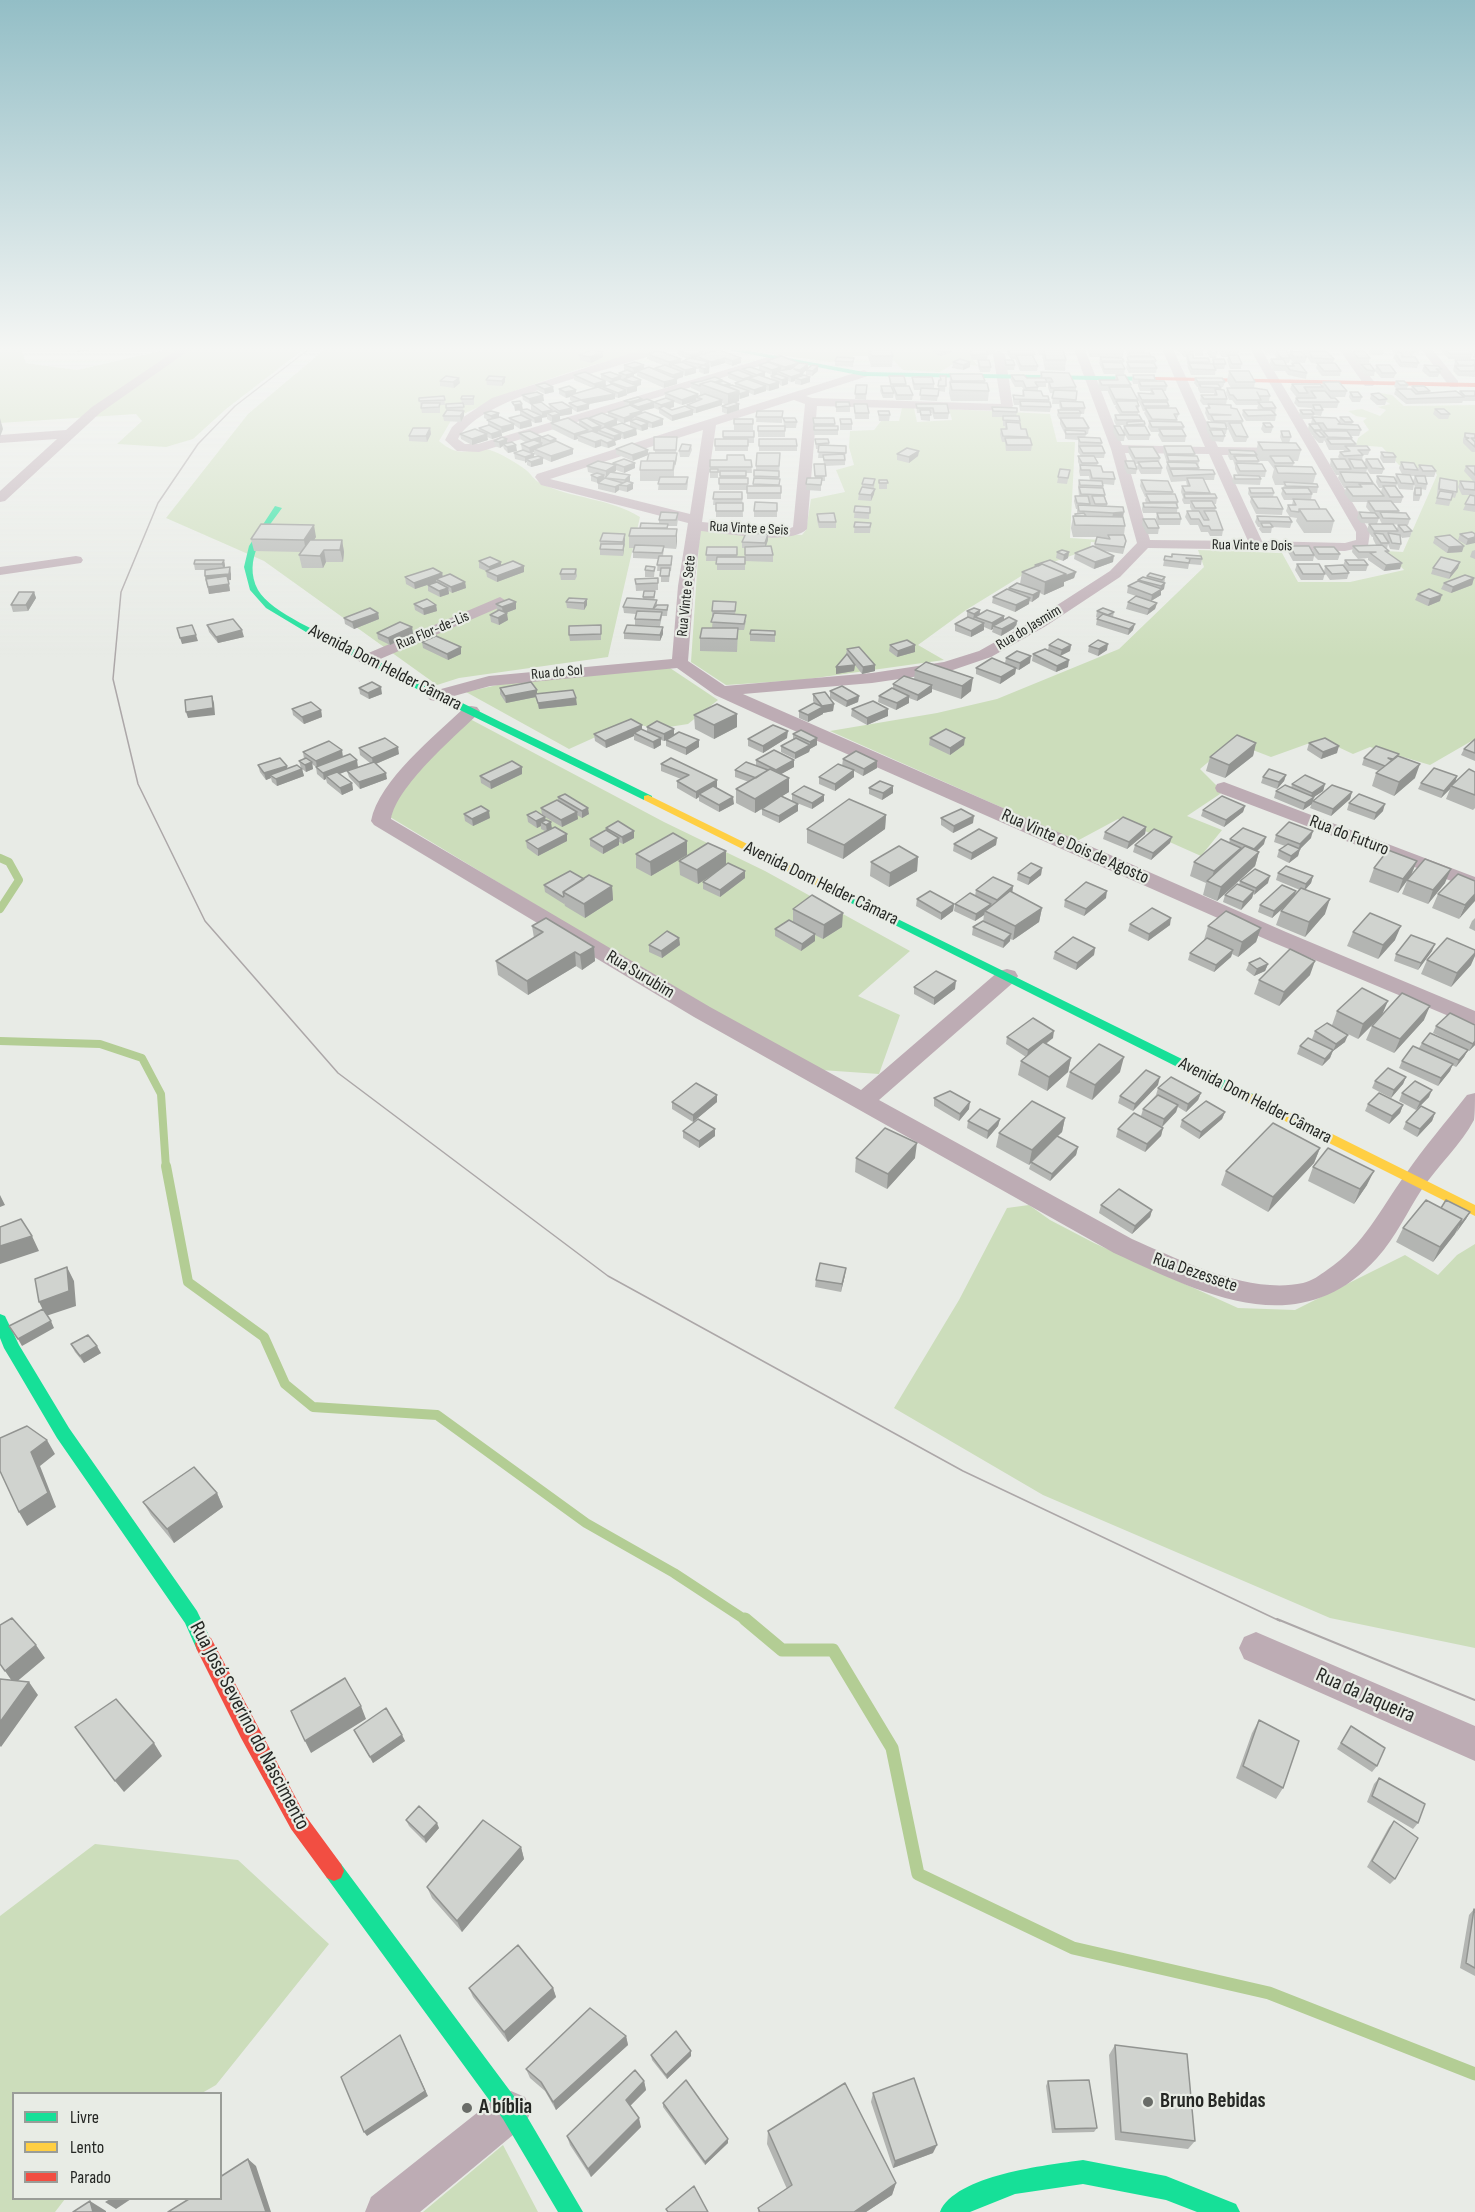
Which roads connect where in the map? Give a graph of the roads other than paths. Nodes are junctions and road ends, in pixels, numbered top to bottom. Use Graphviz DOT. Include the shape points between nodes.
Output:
graph roads {
  1 [pos="49,452"];
  2 [pos="619,452"];
  3 [pos="706,452"];
  4 [pos="807,452"];
  5 [pos="1118,452"];
  6 [pos="1214,452"];
  7 [pos="1289,452"];
  8 [pos="1316,453"];
  9 [pos="4,492"];
  10 [pos="278,508"];
  11 [pos="695,523"];
  12 [pos="1144,544"];
  13 [pos="1257,546"];
  14 [pos="76,560"];
  15 [pos="0,570"];
  16 [pos="500,602"];
  17 [pos="366,660"];
  18 [pos="680,663"];
  19 [pos="721,691"];
  20 [pos="436,696"];
  21 [pos="471,711"];
  22 [pos="1224,788"];
  23 [pos="1475,884"];
  24 [pos="1007,976"];
  25 [pos="1475,1020"];
  26 [pos="863,1101"];
  27 [pos="1475,1101"];
  28 [pos="1414,1181"];
  29 [pos="1475,1211"];
  30 [pos="0,1320"];
  31 [pos="1256,1648"];
  32 [pos="1475,1744"];
  33 [pos="511,2111"];
  34 [pos="386,2212"];
  35 [pos="571,2212"];
  36 [pos="952,2212"];
  37 [pos="1228,2212"];
  1 -- 9 [label="street"];
  2 -- 11 [label="street" via="542,477 546,482"];
  3 -- 11 [label="street, Rua Vinte e Sete"];
  4 -- 11 [label="street, Rua Vinte e Seis" via="797,531 786,534"];
  5 -- 12 [label="street"];
  6 -- 13 [label="street"];
  7 -- 8 [label="street"];
  8 -- 13 [label="street, Rua Vinte e Dois" via="1363,532 1363,543 1345,547"];
  10 -- 17 [label="street, Avenida Dom Helder Câmara" via="251,548 248,568 255,591 279,613"];
  11 -- 18 [label="street, Rua Vinte e Sete"];
  12 -- 13 [label="street, Rua Vinte e Dois"];
  12 -- 19 [label="street, Rua do Jasmim" via="1114,574 985,654 947,667 872,678"];
  14 -- 15 [label="street"];
  16 -- 17 [label="street, Rua Flor-de-Lis"];
  17 -- 20 [label="street, Avenida Dom Helder Câmara"];
  18 -- 19 [label="street, Rua Vinte e Dois de Agosto"];
  18 -- 20 [label="street, Rua do Sol" via="500,680"];
  19 -- 25 [label="street, Rua Vinte e Dois de Agosto"];
  20 -- 21 [label="street, Avenida Dom Helder Câmara"];
  21 -- 24 [label="street, Avenida Dom Helder Câmara"];
  21 -- 26 [label="street, Rua Surubim" via="414,767 381,811 381,821 702,1012"];
  22 -- 23 [label="street, Rua do Futuro"];
  24 -- 26 [label="street"];
  24 -- 28 [label="street, Avenida Dom Helder Câmara"];
  26 -- 28 [label="street, Rua Dezessete" via="1123,1246 1209,1280 1271,1296 1304,1294 1335,1279 1372,1246"];
  27 -- 28 [label="street, Rua Dezessete"];
  28 -- 29 [label="street, Avenida Dom Helder Câmara"];
  30 -- 33 [label="street, Rua José Severino do Nascimento" via="12,1348 63,1433 191,1617 298,1822"];
  31 -- 32 [label="street, Rua da Jaqueira"];
  33 -- 34 [label="street"];
  33 -- 35 [label="street, Rua José Severino do Nascimento"];
  36 -- 37 [label="street" via="964,2201 1015,2182 1083,2172 1166,2188"];
}
